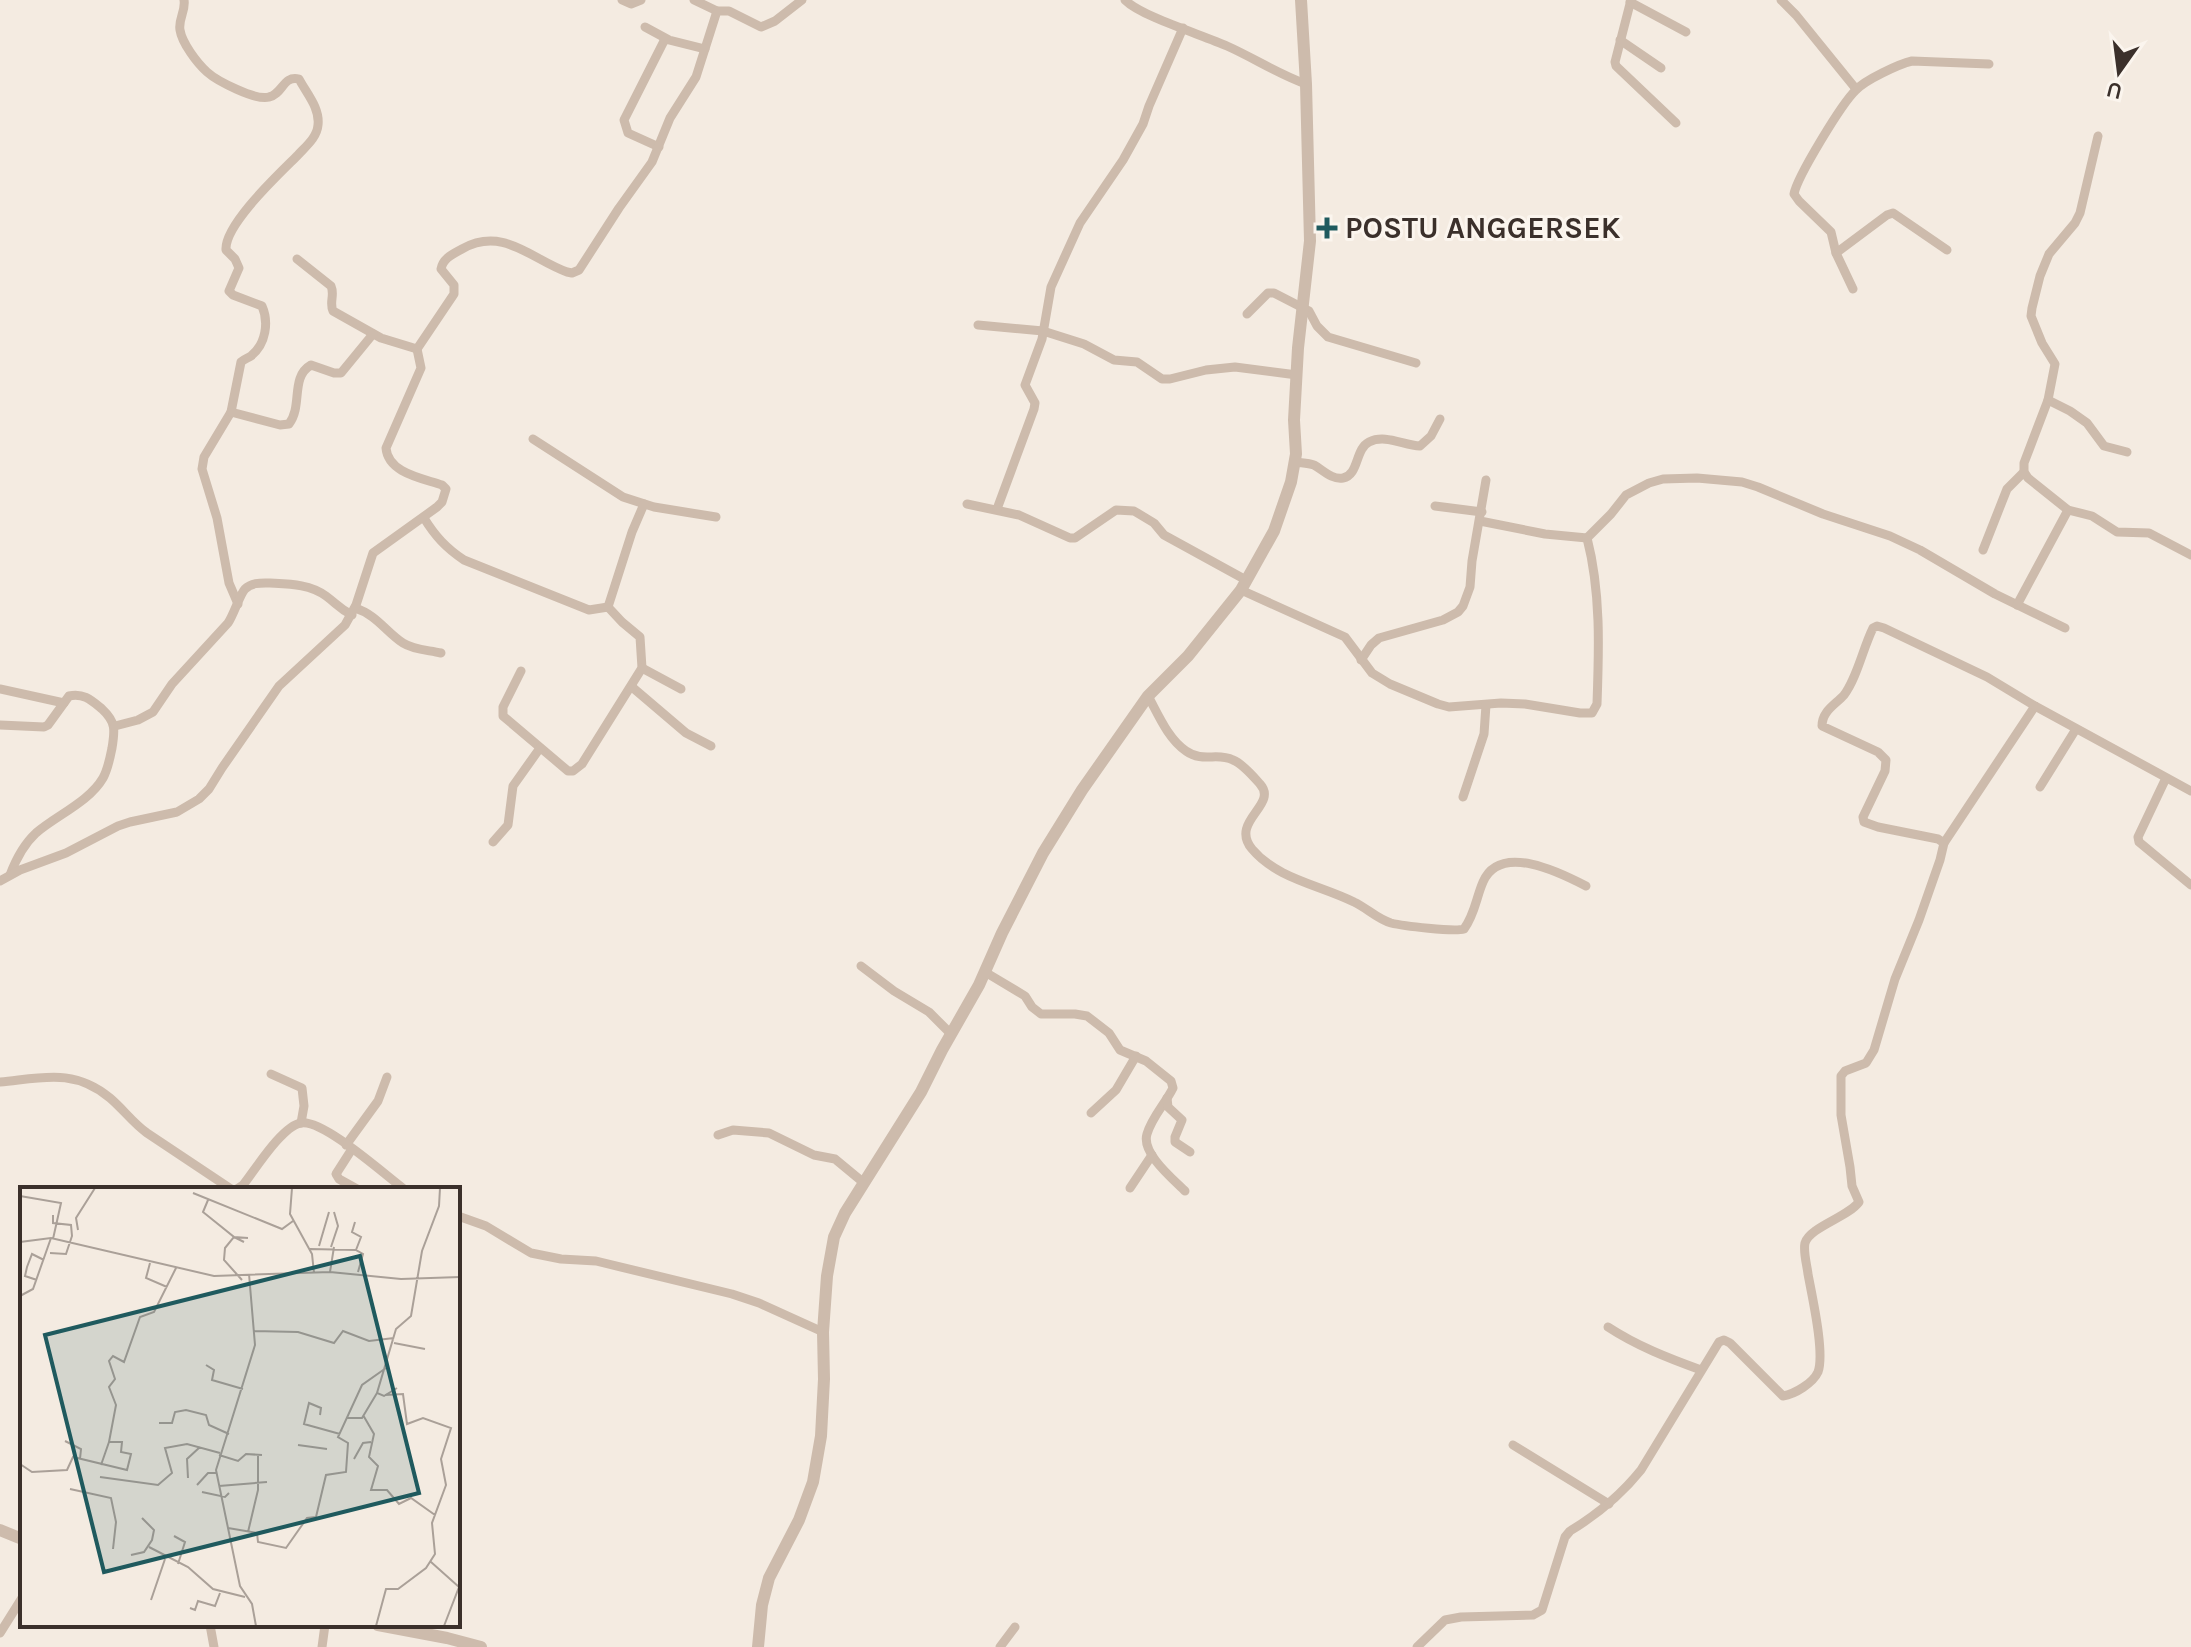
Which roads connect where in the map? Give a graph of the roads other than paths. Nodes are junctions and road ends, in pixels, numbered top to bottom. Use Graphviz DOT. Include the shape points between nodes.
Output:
graph roads {
  1 [pos="184,0"];
  2 [pos="622,0"];
  3 [pos="641,0"];
  4 [pos="694,0"];
  5 [pos="802,0"];
  6 [pos="1125,0"];
  7 [pos="1301,0"];
  8 [pos="1781,0"];
  9 [pos="1631,1"];
  10 [pos="717,11"];
  11 [pos="645,27"];
  12 [pos="1183,28"];
  13 [pos="1686,32"];
  14 [pos="665,39"];
  15 [pos="1620,40"];
  16 [pos="705,49"];
  17 [pos="1989,64"];
  18 [pos="1661,68"];
  19 [pos="1306,84"];
  20 [pos="1856,89"];
  21 [pos="1676,123"];
  22 [pos="2098,136"];
  23 [pos="659,147"];
  24 [pos="1947,250"];
  25 [pos="1836,253"];
  26 [pos="297,259"];
  27 [pos="1853,289"];
  28 [pos="1302,307"];
  29 [pos="1247,314"];
  30 [pos="978,325"];
  31 [pos="1043,331"];
  32 [pos="373,334"];
  33 [pos="417,349"];
  34 [pos="1416,363"];
  35 [pos="1297,375"];
  36 [pos="2048,400"];
  37 [pos="231,412"];
  38 [pos="1440,419"];
  39 [pos="533,439"];
  40 [pos="2127,452"];
  41 [pos="1295,462"];
  42 [pos="2024,472"];
  43 [pos="1486,480"];
  44 [pos="644,504"];
  45 [pos="967,504"];
  46 [pos="1435,506"];
  47 [pos="997,509"];
  48 [pos="2068,510"];
  49 [pos="1481,516"];
  50 [pos="716,517"];
  51 [pos="424,518"];
  52 [pos="1587,538"];
  53 [pos="1983,550"];
  54 [pos="2191,555"];
  55 [pos="1243,585"];
  56 [pos="238,604"];
  57 [pos="2017,605"];
  58 [pos="608,607"];
  59 [pos="353,611"];
  60 [pos="2065,628"];
  61 [pos="441,653"];
  62 [pos="1361,660"];
  63 [pos="642,668"];
  64 [pos="521,671"];
  65 [pos="632,687"];
  66 [pos="0,689"];
  67 [pos="681,689"];
  68 [pos="1148,696"];
  69 [pos="64,703"];
  70 [pos="1486,705"];
  71 [pos="2035,706"];
  72 [pos="0,725"];
  73 [pos="115,726"];
  74 [pos="2076,729"];
  75 [pos="711,746"];
  76 [pos="540,748"];
  77 [pos="2166,778"];
  78 [pos="2040,787"];
  79 [pos="2191,791"];
  80 [pos="1463,797"];
  81 [pos="493,842"];
  82 [pos="1944,843"];
  83 [pos="10,875"];
  84 [pos="0,881"];
  85 [pos="2191,885"];
  86 [pos="1586,886"];
  87 [pos="861,966"];
  88 [pos="985,972"];
  89 [pos="951,1034"];
  90 [pos="1136,1056"];
  91 [pos="271,1074"];
  92 [pos="387,1077"];
  93 [pos="0,1082"];
  94 [pos="1167,1098"];
  95 [pos="1091,1113"];
  96 [pos="301,1123"];
  97 [pos="718,1135"];
  98 [pos="349,1147"];
  99 [pos="1190,1152"];
  100 [pos="1152,1155"];
  101 [pos="864,1183"];
  102 [pos="228,1187"];
  103 [pos="240,1187"];
  104 [pos="353,1187"];
  105 [pos="402,1187"];
  106 [pos="1130,1188"];
  107 [pos="1185,1191"];
  108 [pos="460,1217"];
  109 [pos="1608,1327"];
  110 [pos="823,1332"];
  111 [pos="1701,1370"];
  112 [pos="1513,1445"];
  113 [pos="1609,1504"];
  114 [pos="0,1530"];
  115 [pos="20,1538"];
  116 [pos="20,1601"];
  117 [pos="210,1627"];
  118 [pos="325,1627"];
  119 [pos="389,1627"];
  120 [pos="1015,1627"];
  121 [pos="0,1633"];
  122 [pos="214,1647"];
  123 [pos="322,1647"];
  124 [pos="481,1647"];
  125 [pos="758,1647"];
  126 [pos="1000,1647"];
  127 [pos="1417,1647"];
  1 -- 37 [label="street" via="182,37 206,71 262,98 277,93 288,79 299,79 317,112 315,135 240,218 227,240 226,250 239,268 229,291 259,304 266,322 264,337 241,362"];
  2 -- 3 [label="street"];
  4 -- 10 [label="street"];
  5 -- 10 [label="street" via="761,27 729,11"];
  6 -- 12 [label="street"];
  7 -- 19 [label="street"];
  8 -- 20 [label="street"];
  9 -- 13 [label="street"];
  9 -- 15 [label="street"];
  10 -- 16 [label="street"];
  11 -- 14 [label="street"];
  12 -- 19 [label="street"];
  12 -- 31 [label="street" via="1143,124 1080,223 1051,287"];
  14 -- 16 [label="street"];
  14 -- 23 [label="street" via="624,120 628,133"];
  15 -- 18 [label="street"];
  15 -- 21 [label="street" via="1616,66"];
  16 -- 23 [label="street"];
  17 -- 20 [label="street" via="1901,63"];
  19 -- 28 [label="street" via="1310,241"];
  20 -- 25 [label="street" via="1794,192 1831,232"];
  22 -- 36 [label="street" via="2080,213 2049,254 2032,308 2042,343 2055,364"];
  23 -- 33 [label="street" via="576,272 495,240 468,245 443,261 441,269 454,285 454,294"];
  24 -- 25 [label="street" via="1893,213"];
  25 -- 27 [label="street"];
  26 -- 32 [label="street" via="331,286 333,311"];
  28 -- 29 [label="street" via="1271,292"];
  28 -- 34 [label="street" via="1328,337"];
  28 -- 35 [label="street"];
  30 -- 31 [label="street"];
  31 -- 35 [label="street" via="1114,360 1137,362 1162,379 1235,367"];
  31 -- 47 [label="street" via="1025,385 1034,409"];
  32 -- 33 [label="street"];
  32 -- 37 [label="street" via="341,373 307,366 296,412 287,425"];
  33 -- 51 [label="street" via="421,368 386,454 400,469 445,487 442,502"];
  35 -- 41 [label="street"];
  36 -- 40 [label="street" via="2087,423 2104,446"];
  36 -- 42 [label="street"];
  37 -- 56 [label="street" via="204,457 202,475"];
  38 -- 41 [label="street" via="1420,446 1383,439 1366,443 1347,477"];
  39 -- 44 [label="street" via="623,497"];
  41 -- 55 [label="street" via="1274,531"];
  42 -- 48 [label="street"];
  42 -- 53 [label="street" via="2007,489"];
  43 -- 49 [label="street"];
  44 -- 50 [label="street"];
  44 -- 58 [label="street"];
  45 -- 47 [label="street"];
  46 -- 49 [label="street"];
  47 -- 55 [label="street" via="1070,538 1116,510 1134,511"];
  48 -- 54 [label="street" via="2092,516 2117,532 2149,533"];
  48 -- 57 [label="street"];
  49 -- 52 [label="street" via="1545,534"];
  49 -- 62 [label="street" via="1468,596 1458,612 1379,638"];
  51 -- 58 [label="street" via="435,537 464,560 589,610"];
  51 -- 59 [label="street" via="373,553"];
  52 -- 57 [label="street" via="1626,495 1649,483 1697,478 1742,482 1900,541"];
  52 -- 70 [label="street" via="1597,590 1595,709 1580,713 1525,704"];
  55 -- 62 [label="street" via="1345,637"];
  55 -- 68 [label="street" via="1188,656"];
  56 -- 59 [label="street" via="250,586 291,583"];
  56 -- 73 [label="street" via="153,712"];
  57 -- 60 [label="street"];
  58 -- 63 [label="street" via="640,637"];
  59 -- 61 [label="street" via="365,611 406,645"];
  59 -- 83 [label="street" via="345,625 279,686 199,799 177,812 118,826"];
  62 -- 70 [label="street" via="1390,684 1438,704"];
  63 -- 65 [label="street"];
  63 -- 67 [label="street"];
  64 -- 76 [label="street" via="503,716"];
  65 -- 75 [label="street" via="686,733"];
  65 -- 76 [label="street" via="573,771"];
  66 -- 69 [label="street"];
  68 -- 86 [label="street" via="1177,745 1202,758 1233,759 1263,787 1264,801 1246,830 1257,854 1284,873 1391,923 1464,929 1489,872 1522,861"];
  68 -- 88 [label="street" via="1043,853"];
  69 -- 72 [label="street" via="44,727"];
  69 -- 73 [label="street" via="69,696 86,696"];
  70 -- 80 [label="street" via="1484,734"];
  71 -- 74 [label="street"];
  71 -- 82 [label="street"];
  71 -- 82 [label="street" via="1987,677 1884,628 1873,628 1848,687 1825,713 1822,726 1886,760 1864,822"];
  73 -- 83 [label="street" via="103,779 36,833"];
  74 -- 77 [label="street"];
  74 -- 78 [label="street"];
  76 -- 81 [label="street" via="513,786 508,825"];
  77 -- 79 [label="street"];
  77 -- 85 [label="street" via="2139,842"];
  82 -- 111 [label="street" via="1874,1050 1866,1063 1841,1076 1841,1115 1859,1202 1811,1235 1805,1245 1820,1352 1817,1375 1783,1396 1724,1340"];
  83 -- 84 [label="street"];
  87 -- 89 [label="street" via="929,1012"];
  88 -- 89 [label="street"];
  88 -- 90 [label="street" via="1025,996 1041,1014 1087,1016 1109,1033 1116,1046"];
  89 -- 101 [label="street"];
  90 -- 94 [label="street" via="1171,1081"];
  90 -- 95 [label="street" via="1116,1090"];
  91 -- 96 [label="street" via="302,1088"];
  92 -- 98 [label="street"];
  93 -- 102 [label="street" via="63,1076 80,1080"];
  94 -- 99 [label="street" via="1168,1107 1182,1120 1175,1142"];
  94 -- 100 [label="street" via="1146,1135"];
  96 -- 98 [label="street"];
  96 -- 103 [label="street" via="286,1130"];
  97 -- 101 [label="street" via="733,1130 769,1133 835,1159"];
  98 -- 104 [label="street" via="336,1174"];
  98 -- 105 [label="street"];
  100 -- 106 [label="street"];
  100 -- 107 [label="street"];
  101 -- 110 [label="street" via="834,1237"];
  108 -- 110 [label="street" via="531,1253 596,1261 732,1294"];
  109 -- 111 [label="street" via="1650,1351"];
  110 -- 125 [label="street" via="821,1436 813,1482 769,1578"];
  111 -- 113 [label="street" via="1641,1470"];
  112 -- 113 [label="street"];
  113 -- 127 [label="street" via="1565,1537 1540,1612 1449,1618"];
  114 -- 115 [label="street"];
  116 -- 121 [label="street"];
  117 -- 122 [label="street"];
  118 -- 123 [label="street"];
  119 -- 124 [label="street"];
  120 -- 126 [label="street"];
}
